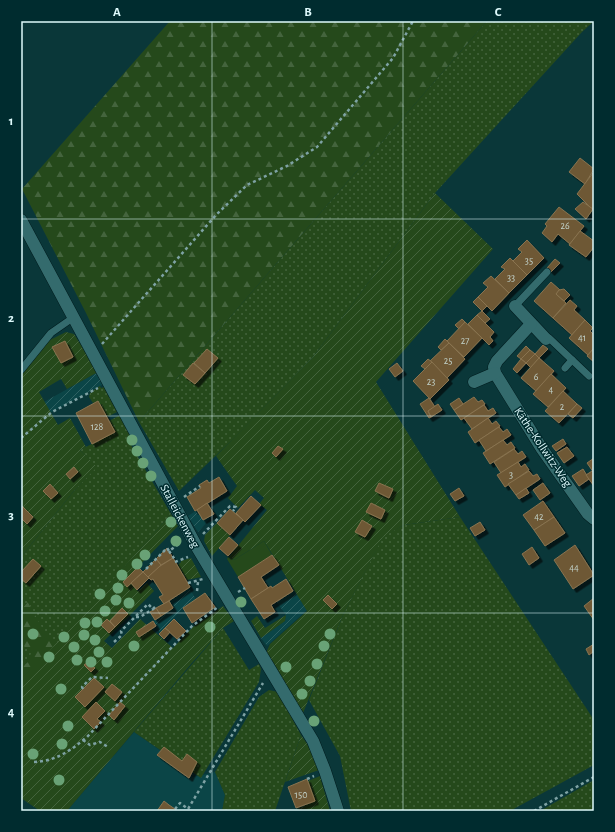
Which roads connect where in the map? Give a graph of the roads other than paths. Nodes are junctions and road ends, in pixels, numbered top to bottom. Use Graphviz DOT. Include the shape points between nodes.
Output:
graph roads {
  1 [pos="21,220"];
  2 [pos="547,272"];
  3 [pos="515,306"];
  4 [pos="74,317"];
  5 [pos="531,324"];
  6 [pos="546,339"];
  7 [pos="572,360"];
  8 [pos="565,368"];
  9 [pos="21,370"];
  10 [pos="495,373"];
  11 [pos="590,376"];
  12 [pos="474,382"];
  13 [pos="594,520"];
  14 [pos="338,811"];
  1 -- 4 [label="street, Stalleickenweg"];
  2 -- 3 [label="lane"];
  3 -- 5 [label="street"];
  4 -- 9 [label="lane" via="51,333"];
  4 -- 14 [label="street, Stalleickenweg" via="193,540 313,741"];
  5 -- 6 [label="street"];
  5 -- 10 [label="street" via="497,361"];
  6 -- 7 [label="lane" via="549,338"];
  7 -- 8 [label="lane"];
  7 -- 11 [label="lane"];
  10 -- 12 [label="street"];
  10 -- 13 [label="street, Käthe-Kollwitz-Weg" via="542,450"];
}
